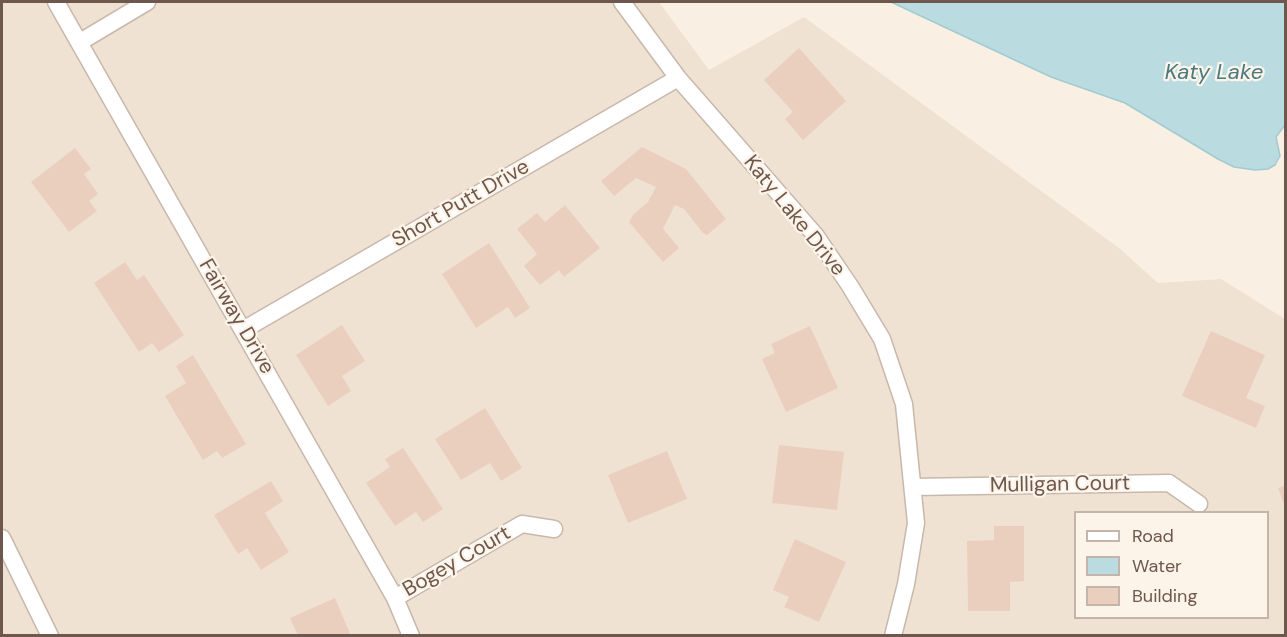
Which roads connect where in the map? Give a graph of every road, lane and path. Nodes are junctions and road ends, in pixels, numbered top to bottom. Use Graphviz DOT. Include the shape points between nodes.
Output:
graph roads {
  1 [pos="56,2"];
  2 [pos="147,2"];
  3 [pos="622,2"];
  4 [pos="80,42"];
  5 [pos="678,78"];
  6 [pos="243,330"];
  7 [pos="914,487"];
  8 [pos="1199,504"];
  9 [pos="554,529"];
  10 [pos="2,538"];
  11 [pos="396,598"];
  12 [pos="50,636"];
  13 [pos="411,636"];
  14 [pos="893,636"];
  1 -- 4 [label="street, Fairway Drive"];
  2 -- 4 [label="street"];
  3 -- 5 [label="street, Katy Lake Drive"];
  4 -- 6 [label="street, Fairway Drive"];
  5 -- 6 [label="street, Short Putt Drive"];
  5 -- 7 [label="street, Katy Lake Drive" via="816,237 882,339 904,404"];
  6 -- 11 [label="street, Fairway Drive"];
  7 -- 8 [label="street, Mulligan Court" via="1169,483"];
  7 -- 14 [label="street, Katy Lake Drive" via="916,524"];
  9 -- 11 [label="street, Bogey Court" via="522,524"];
  10 -- 12 [label="street"];
  11 -- 13 [label="street, Fairway Drive"];
}
